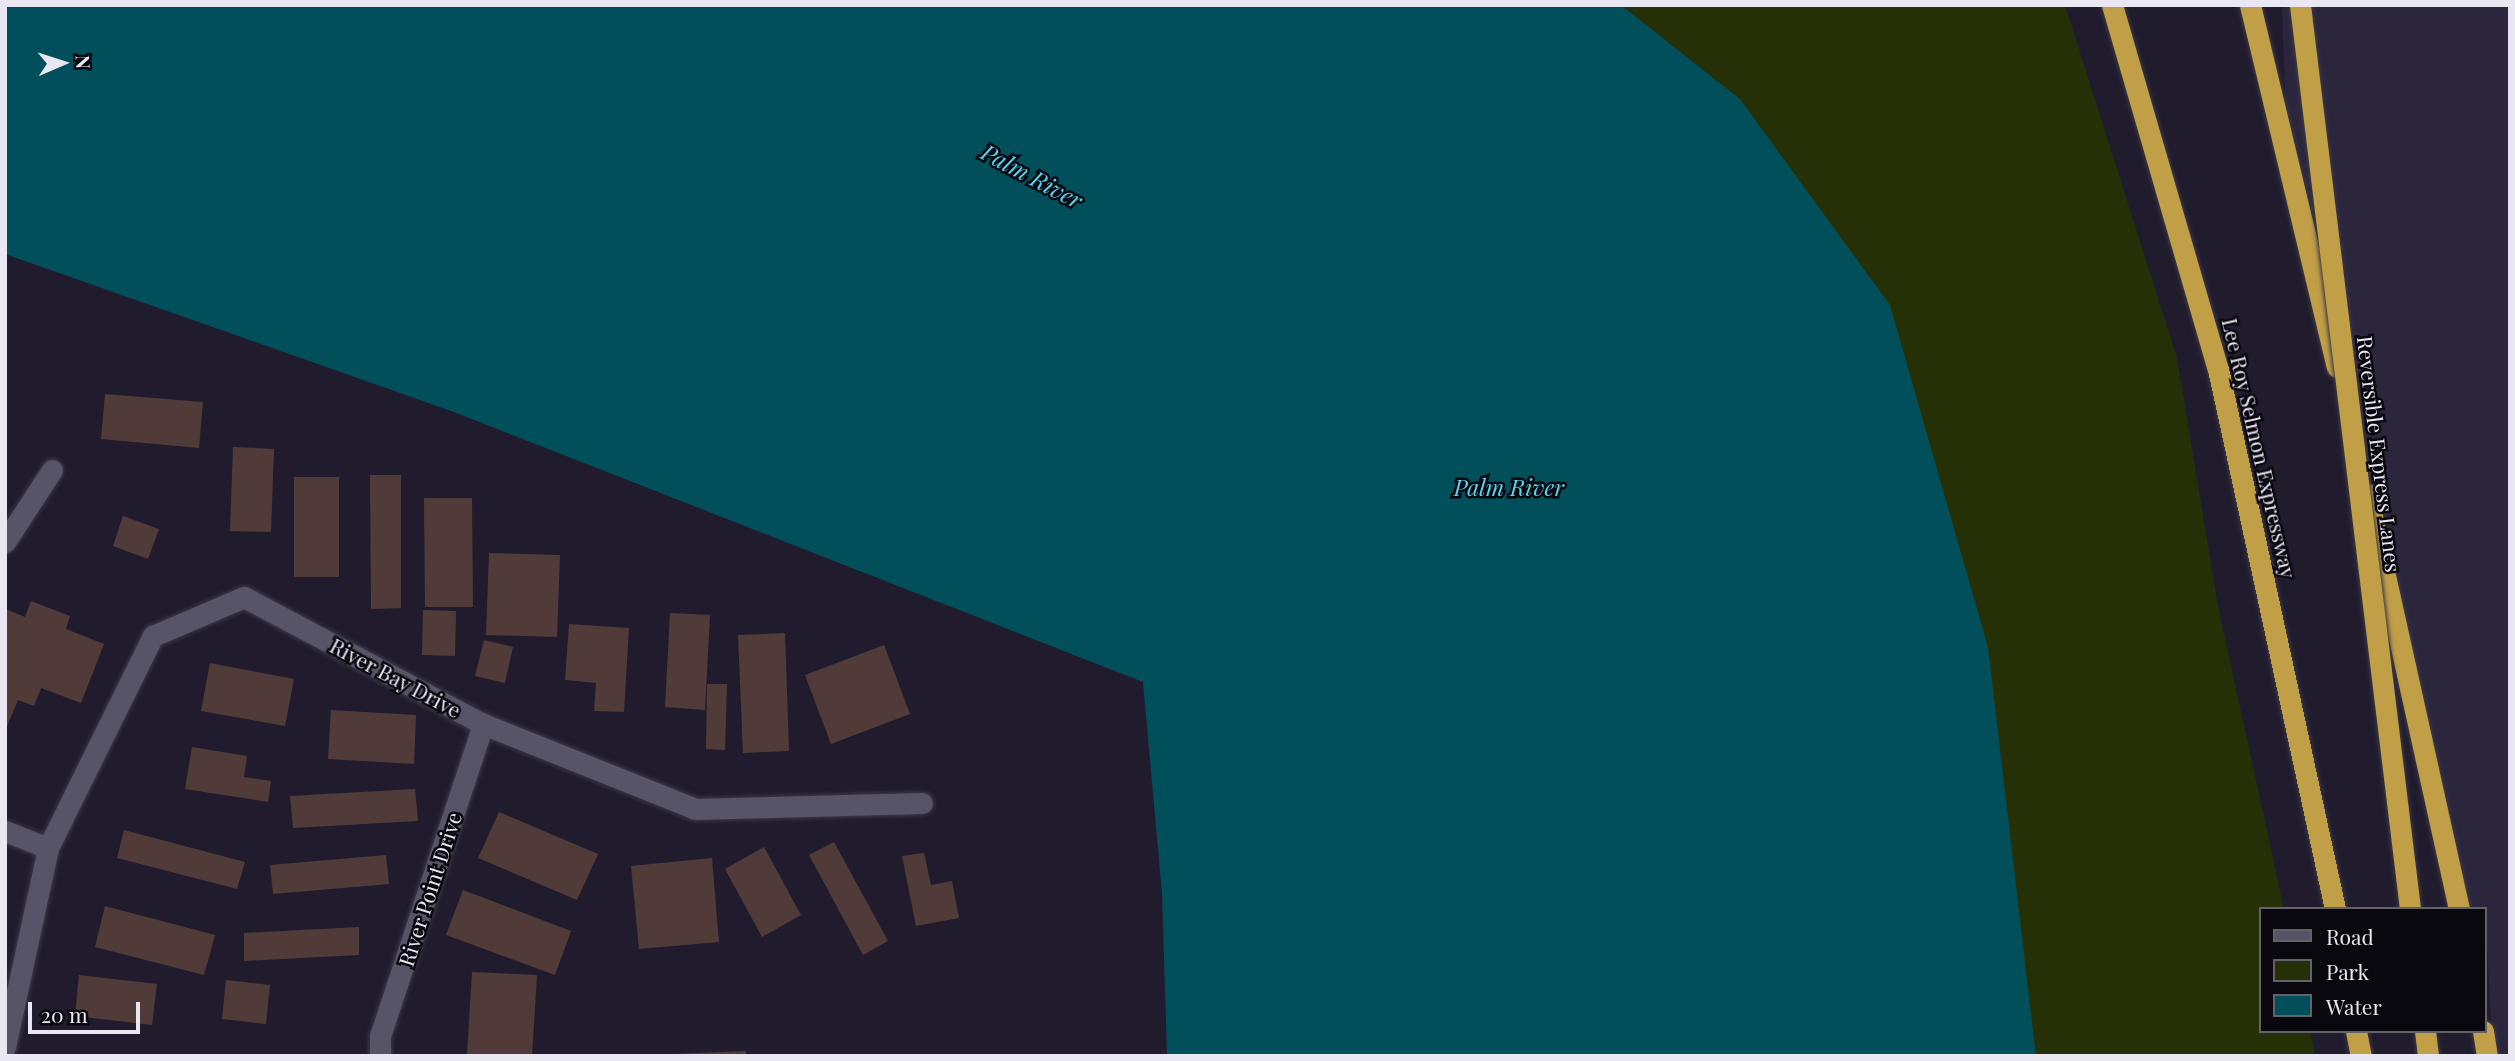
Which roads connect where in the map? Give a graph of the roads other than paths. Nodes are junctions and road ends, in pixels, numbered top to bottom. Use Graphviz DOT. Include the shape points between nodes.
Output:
graph roads {
  1 [pos="2112,5"];
  2 [pos="2250,5"];
  3 [pos="2300,5"];
  4 [pos="52,470"];
  5 [pos="5,542"];
  6 [pos="484,724"];
  7 [pos="922,803"];
  8 [pos="5,831"];
  9 [pos="48,848"];
  10 [pos="2335,907"];
  11 [pos="2410,907"];
  12 [pos="2459,907"];
  13 [pos="2356,1033"];
  14 [pos="2425,1033"];
  15 [pos="2483,1033"];
  16 [pos="5,1047"];
  17 [pos="380,1056"];
  18 [pos="2361,1056"];
  19 [pos="2428,1056"];
  20 [pos="2487,1056"];
  1 -- 10 [label="highway, Lee Roy Selmon Expressway" via="2218,369"];
  2 -- 12 [label="highway"];
  3 -- 11 [label="highway, Reversible Express Lanes, bridge"];
  4 -- 5 [label="street"];
  6 -- 7 [label="street, River Bay Drive" via="695,808"];
  6 -- 9 [label="street, River Bay Drive" via="244,597 152,636"];
  6 -- 17 [label="street, River Point Drive" via="380,1036"];
  8 -- 9 [label="street"];
  9 -- 16 [label="street"];
  13 -- 18 [label="highway"];
  14 -- 19 [label="highway"];
  15 -- 20 [label="highway"];
}
